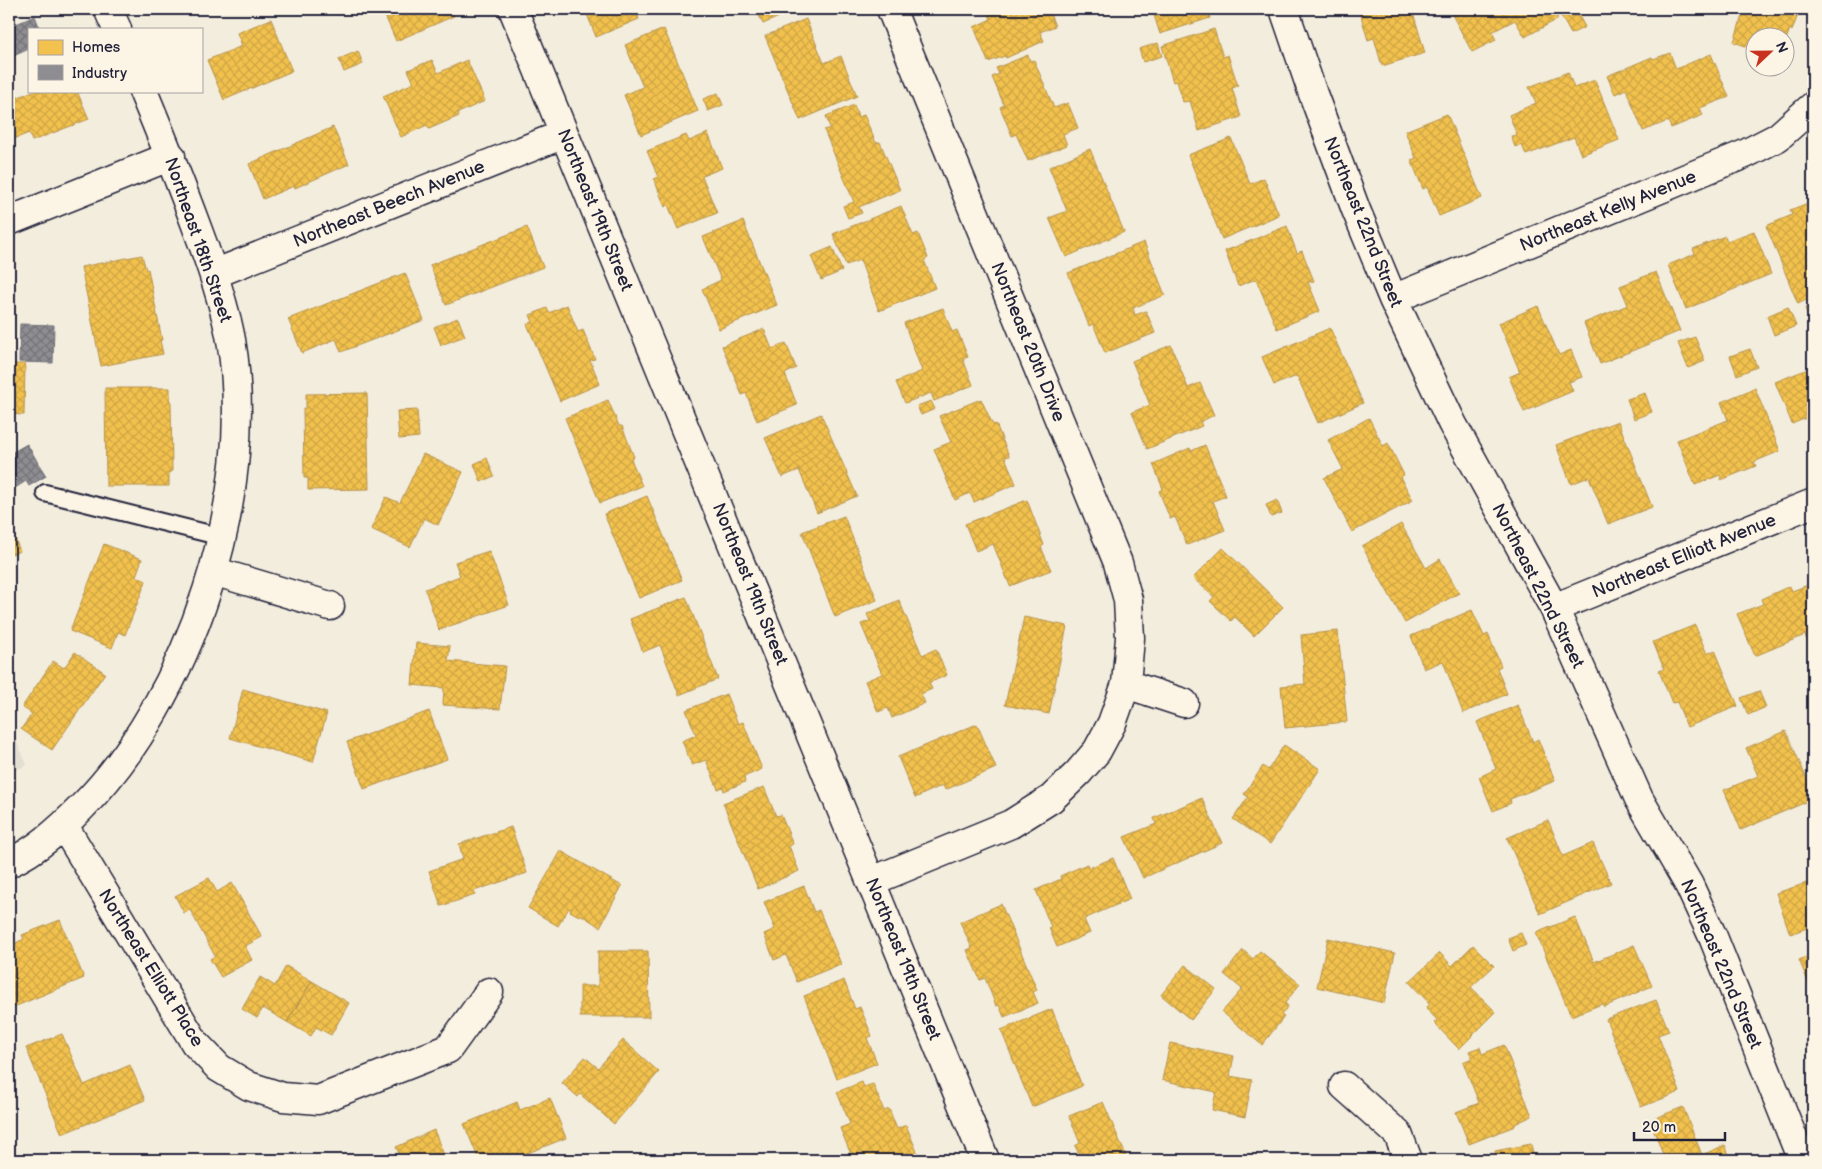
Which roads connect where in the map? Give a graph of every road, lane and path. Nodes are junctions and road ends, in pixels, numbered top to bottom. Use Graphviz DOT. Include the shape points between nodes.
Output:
graph roads {
  1 [pos="108,9"];
  2 [pos="513,9"];
  3 [pos="891,9"];
  4 [pos="1284,9"];
  5 [pos="117,28"];
  6 [pos="143,92"];
  7 [pos="1813,106"];
  8 [pos="564,134"];
  9 [pos="171,156"];
  10 [pos="9,221"];
  11 [pos="214,274"];
  12 [pos="1393,299"];
  13 [pos="45,493"];
  14 [pos="1813,503"];
  15 [pos="222,537"];
  16 [pos="213,571"];
  17 [pos="330,606"];
  18 [pos="1554,608"];
  19 [pos="1126,684"];
  20 [pos="1184,703"];
  21 [pos="64,826"];
  22 [pos="9,863"];
  23 [pos="872,881"];
  24 [pos="489,992"];
  25 [pos="1344,1086"];
  26 [pos="985,1160"];
  27 [pos="1408,1160"];
  28 [pos="1802,1160"];
  1 -- 5 [label="street"];
  2 -- 8 [label="street, Northeast 19th Street"];
  3 -- 19 [label="street, Northeast 20th Drive" via="1118,563 1128,600 1130,629"];
  4 -- 12 [label="street, Northeast 22nd Street" via="1356,210"];
  6 -- 9 [label="street, Northeast 18th Street"];
  7 -- 12 [label="street, Northeast Kelly Avenue" via="1778,136 1745,154"];
  8 -- 11 [label="street, Northeast Beech Avenue"];
  8 -- 23 [label="street, Northeast 19th Street"];
  9 -- 10 [label="street"];
  9 -- 11 [label="street, Northeast 18th Street"];
  11 -- 15 [label="street, Northeast 18th Street" via="232,342 236,378 235,454"];
  12 -- 18 [label="street, Northeast 22nd Street" via="1452,423"];
  13 -- 15 [label="lane"];
  14 -- 18 [label="street, Northeast Elliott Avenue"];
  15 -- 16 [label="street, Northeast 18th Street"];
  16 -- 17 [label="street"];
  16 -- 21 [label="street, Northeast 18th Street" via="196,622 154,711 122,762"];
  18 -- 28 [label="street, Northeast 22nd Street" via="1639,800 1689,886 1713,937"];
  19 -- 20 [label="street"];
  19 -- 23 [label="street, Northeast 20th Drive" via="1112,723 1097,751 1051,799 1011,824"];
  21 -- 22 [label="street" via="42,844"];
  21 -- 24 [label="street, Northeast Elliott Place" via="195,1043 219,1068 249,1086 283,1097 318,1100 448,1049"];
  23 -- 26 [label="street, Northeast 19th Street"];
  25 -- 27 [label="street" via="1398,1134"];
}
